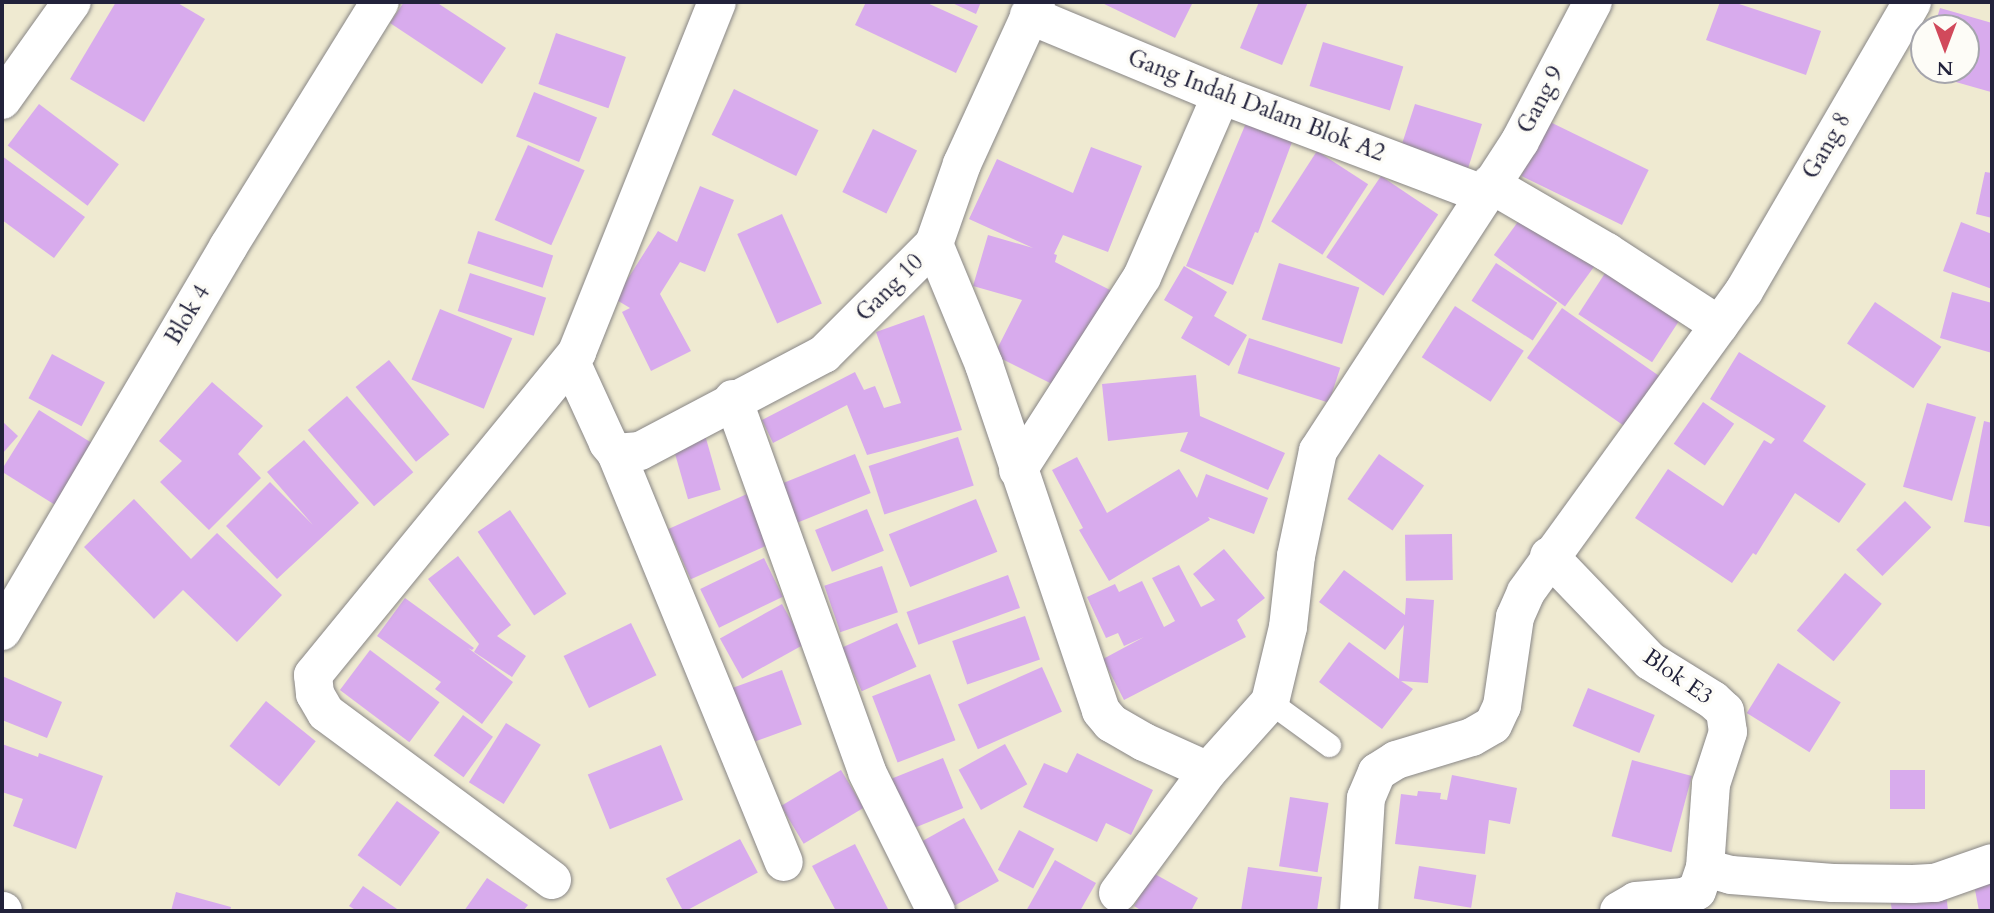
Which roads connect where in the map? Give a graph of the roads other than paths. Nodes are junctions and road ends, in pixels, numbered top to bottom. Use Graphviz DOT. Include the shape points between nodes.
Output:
graph roads {
  1 [pos="72,2"];
  2 [pos="380,2"];
  3 [pos="717,2"];
  4 [pos="1593,2"];
  5 [pos="1912,2"];
  6 [pos="1032,8"];
  7 [pos="1221,95"];
  8 [pos="2,100"];
  9 [pos="1487,189"];
  10 [pos="934,244"];
  11 [pos="1719,325"];
  12 [pos="571,362"];
  13 [pos="733,399"];
  14 [pos="616,453"];
  15 [pos="1018,470"];
  16 [pos="1549,556"];
  17 [pos="2,631"];
  18 [pos="1270,702"];
  19 [pos="1329,745"];
  20 [pos="1208,771"];
  21 [pos="784,862"];
  22 [pos="1992,863"];
  23 [pos="1705,868"];
  24 [pos="552,880"];
  25 [pos="1118,893"];
  26 [pos="936,911"];
  27 [pos="1359,911"];
  28 [pos="1619,911"];
  1 -- 8 [label="street"];
  2 -- 17 [label="street, Blok 4" via="228,247"];
  3 -- 12 [label="street"];
  4 -- 9 [label="street, Gang 9" via="1520,141"];
  5 -- 11 [label="street, Gang 8" via="1744,291"];
  6 -- 7 [label="street, Gang Indah Dalam Blok A2"];
  6 -- 10 [label="street, Gang 10" via="962,164"];
  7 -- 9 [label="street, Gang Indah Dalam Blok A2"];
  7 -- 15 [label="street" via="1142,277"];
  9 -- 11 [label="street, Gang Indah Dalam Blok A2" via="1608,253"];
  9 -- 18 [label="street, Gang 9" via="1318,451 1296,556 1288,627"];
  10 -- 13 [label="street, Gang 10" via="824,354"];
  10 -- 15 [label="street" via="984,365"];
  11 -- 16 [label="street, Gang 8"];
  12 -- 14 [label="street"];
  12 -- 24 [label="street" via="313,675 315,694 326,713"];
  13 -- 14 [label="street, Gang 10" via="640,451"];
  13 -- 26 [label="street" via="867,772"];
  14 -- 21 [label="street"];
  15 -- 20 [label="street" via="1101,711 1111,723"];
  16 -- 23 [label="street, Blok E3" via="1650,662 1725,711 1728,732 1711,784"];
  16 -- 27 [label="street, Gang 8" via="1515,617 1502,706 1493,725 1472,737 1396,760 1377,772 1366,798"];
  18 -- 19 [label="lane"];
  18 -- 20 [label="street"];
  20 -- 25 [label="street"];
  22 -- 23 [label="street" via="1935,883 1913,884 1731,876"];
  23 -- 28 [label="street, Blok E3" via="1697,891 1684,897 1636,901"];
}
